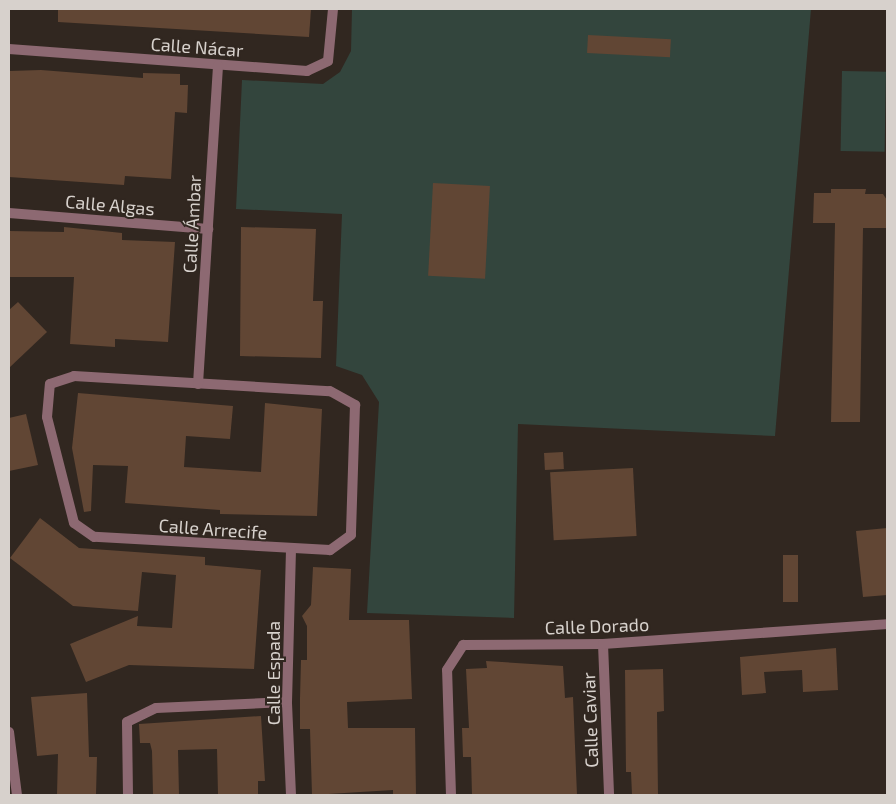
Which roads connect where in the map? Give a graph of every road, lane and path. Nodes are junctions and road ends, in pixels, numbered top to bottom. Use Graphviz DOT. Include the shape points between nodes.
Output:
graph roads {
  1 [pos="333,9"];
  2 [pos="9,49"];
  3 [pos="218,66"];
  4 [pos="9,213"];
  5 [pos="208,229"];
  6 [pos="198,384"];
  7 [pos="291,550"];
  8 [pos="887,624"];
  9 [pos="603,644"];
  10 [pos="287,702"];
  11 [pos="9,732"];
  12 [pos="17,795"];
  13 [pos="128,795"];
  14 [pos="291,795"];
  15 [pos="451,795"];
  16 [pos="609,795"];
  1 -- 3 [label="street, Calle Nácar" via="328,61 307,71"];
  2 -- 3 [label="street, Calle Nácar"];
  3 -- 5 [label="street, Calle Ámbar"];
  4 -- 5 [label="street, Calle Algas"];
  5 -- 6 [label="street, Calle Ámbar"];
  6 -- 7 [label="street, Calle Arrecife" via="330,391 355,405 351,535 330,550"];
  6 -- 7 [label="street, Calle Arrecife" via="74,376 50,384 47,417 74,523 94,537"];
  7 -- 10 [label="street, Calle Espada"];
  8 -- 9 [label="street, Calle Dorado"];
  9 -- 15 [label="street, Calle Dorado" via="463,646 447,670"];
  9 -- 16 [label="street, Calle Caviar"];
  10 -- 13 [label="street" via="156,708 127,722"];
  10 -- 14 [label="street, Calle Espada"];
  11 -- 12 [label="street"];
}
